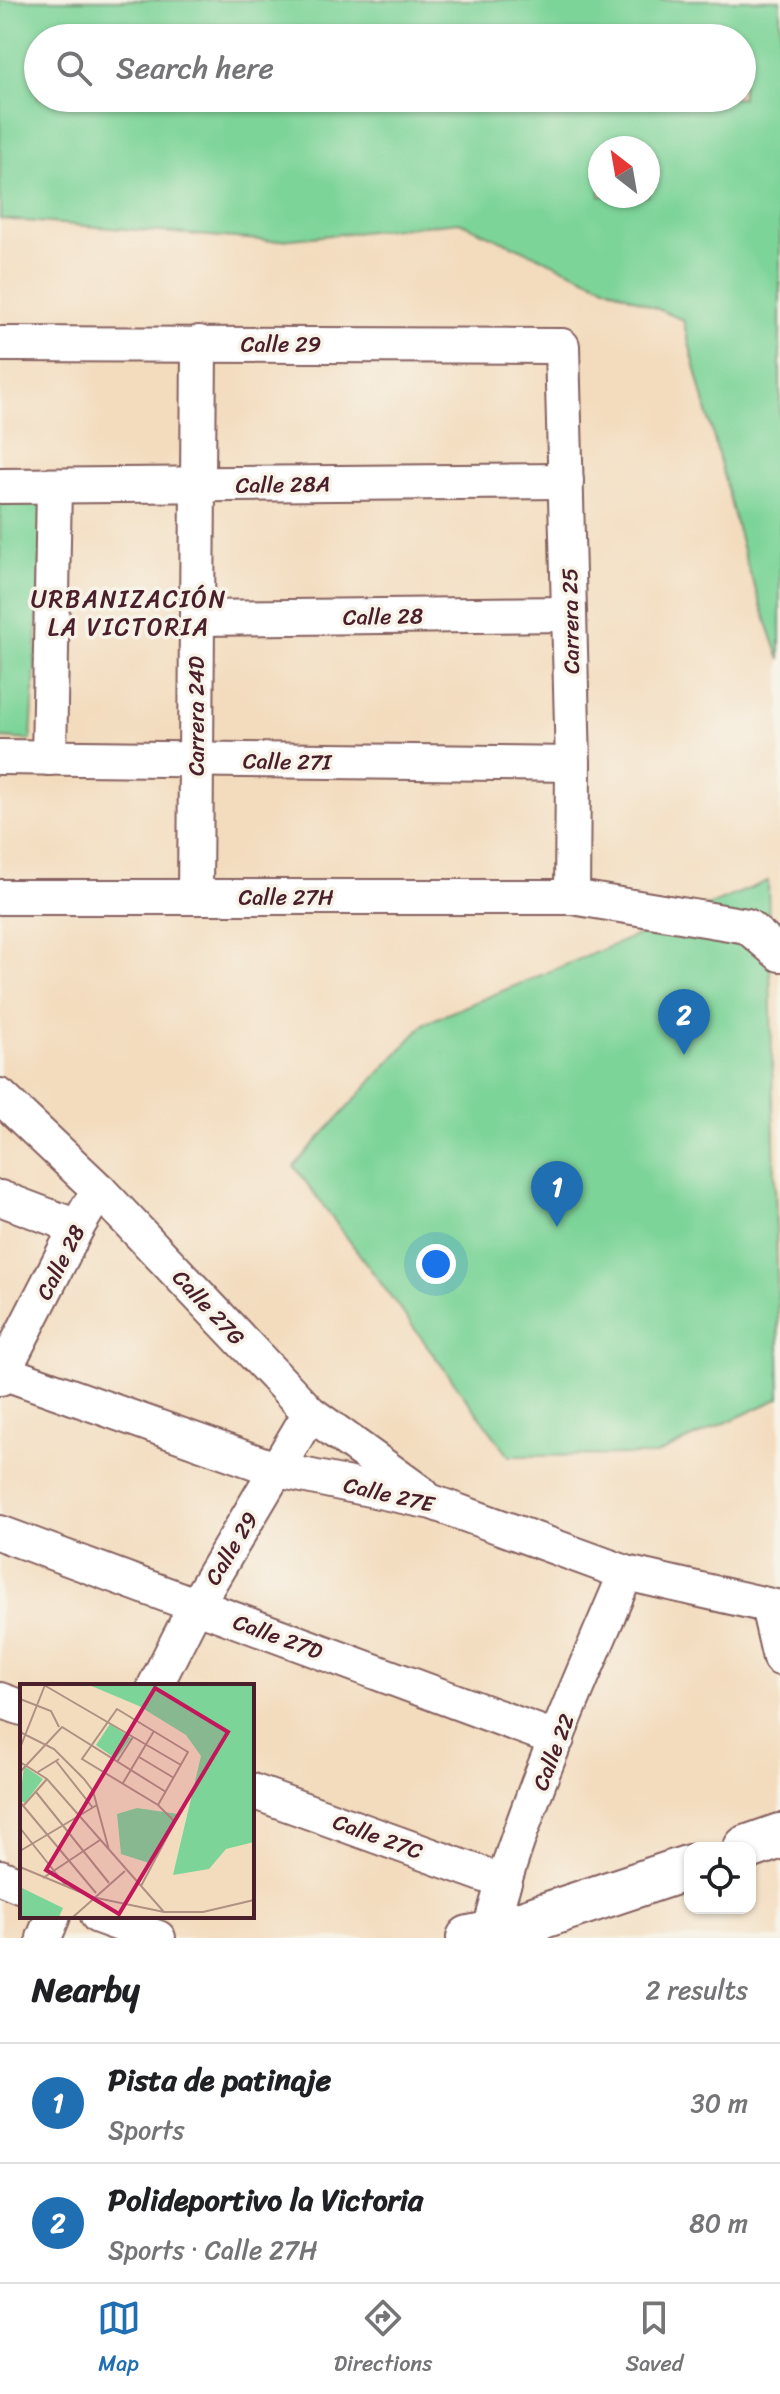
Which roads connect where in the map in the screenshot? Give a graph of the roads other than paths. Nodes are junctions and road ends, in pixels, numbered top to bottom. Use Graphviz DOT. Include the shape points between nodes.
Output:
graph roads {
  1 [pos="199,343"];
  2 [pos="0,344"];
  3 [pos="562,346"];
  4 [pos="566,481"];
  5 [pos="198,485"];
  6 [pos="0,486"];
  7 [pos="54,486"];
  8 [pos="569,614"];
  9 [pos="197,618"];
  10 [pos="0,757"];
  11 [pos="49,758"];
  12 [pos="196,760"];
  13 [pos="573,764"];
  14 [pos="0,897"];
  15 [pos="195,897"];
  16 [pos="572,897"];
  17 [pos="780,954"];
  18 [pos="0,1096"];
  19 [pos="99,1190"];
  20 [pos="0,1198"];
  21 [pos="77,1227"];
  22 [pos="1,1373"];
  23 [pos="310,1413"];
  24 [pos="278,1470"];
  25 [pos="432,1502"];
  26 [pos="0,1533"];
  27 [pos="626,1573"];
  28 [pos="196,1605"];
  29 [pos="774,1607"];
  30 [pos="780,1658"];
  31 [pos="156,1684"];
  32 [pos="0,1700"];
  33 [pos="20,1707"];
  34 [pos="557,1739"];
  35 [pos="254,1792"];
  36 [pos="780,1836"];
  37 [pos="756,1844"];
  38 [pos="684,1869"];
  39 [pos="0,1877"];
  40 [pos="504,1882"];
  41 [pos="20,1885"];
  42 [pos="52,1918"];
  43 [pos="103,1918"];
  44 [pos="482,1937"];
  45 [pos="44,1938"];
  46 [pos="158,1938"];
  1 -- 2 [label="street, Calle 29"];
  1 -- 3 [label="street, Calle 29"];
  1 -- 5 [label="street, Carrera 24D"];
  3 -- 4 [label="street, Carrera 25"];
  4 -- 5 [label="street, Calle 28A"];
  4 -- 8 [label="street, Carrera 25"];
  5 -- 7 [label="street, Calle 28A"];
  5 -- 9 [label="street, Carrera 24D"];
  6 -- 7 [label="street, Calle 28A"];
  7 -- 11 [label="street"];
  8 -- 9 [label="street, Calle 28"];
  8 -- 13 [label="street, Carrera 25"];
  9 -- 12 [label="street, Carrera 24D"];
  10 -- 11 [label="street, Calle 27I"];
  11 -- 12 [label="street, Calle 27I"];
  12 -- 13 [label="street, Calle 27I"];
  12 -- 15 [label="street, Carrera 24D"];
  13 -- 16 [label="street, Carrera 25"];
  14 -- 15 [label="street, Calle 27H"];
  15 -- 16 [label="street, Calle 27H"];
  16 -- 17 [label="street, Calle 27H" via="747,926"];
  18 -- 19 [label="street, Calle 27G"];
  19 -- 21 [label="street, Calle 28"];
  19 -- 23 [label="street, Calle 27G"];
  20 -- 21 [label="street"];
  21 -- 22 [label="street, Calle 28"];
  22 -- 24 [label="street, Calle 27E"];
  23 -- 24 [label="street, Calle 29"];
  23 -- 25 [label="street, Calle 27G"];
  24 -- 25 [label="street, Calle 27E"];
  24 -- 28 [label="street, Calle 29"];
  25 -- 27 [label="street, Calle 27E"];
  26 -- 28 [label="street, Calle 27D"];
  27 -- 29 [label="street, Calle 27E"];
  27 -- 34 [label="street, Calle 22"];
  28 -- 31 [label="street, Calle 29"];
  28 -- 34 [label="street, Calle 27D"];
  29 -- 30 [label="street"];
  32 -- 33 [label="street"];
  34 -- 40 [label="street, Calle 22"];
  35 -- 40 [label="street, Calle 27C"];
  36 -- 37 [label="main road"];
  38 -- 44 [label="main road"];
  39 -- 41 [label="street"];
  40 -- 44 [label="street, Calle 22"];
  42 -- 45 [label="street"];
  43 -- 46 [label="street"];
}
